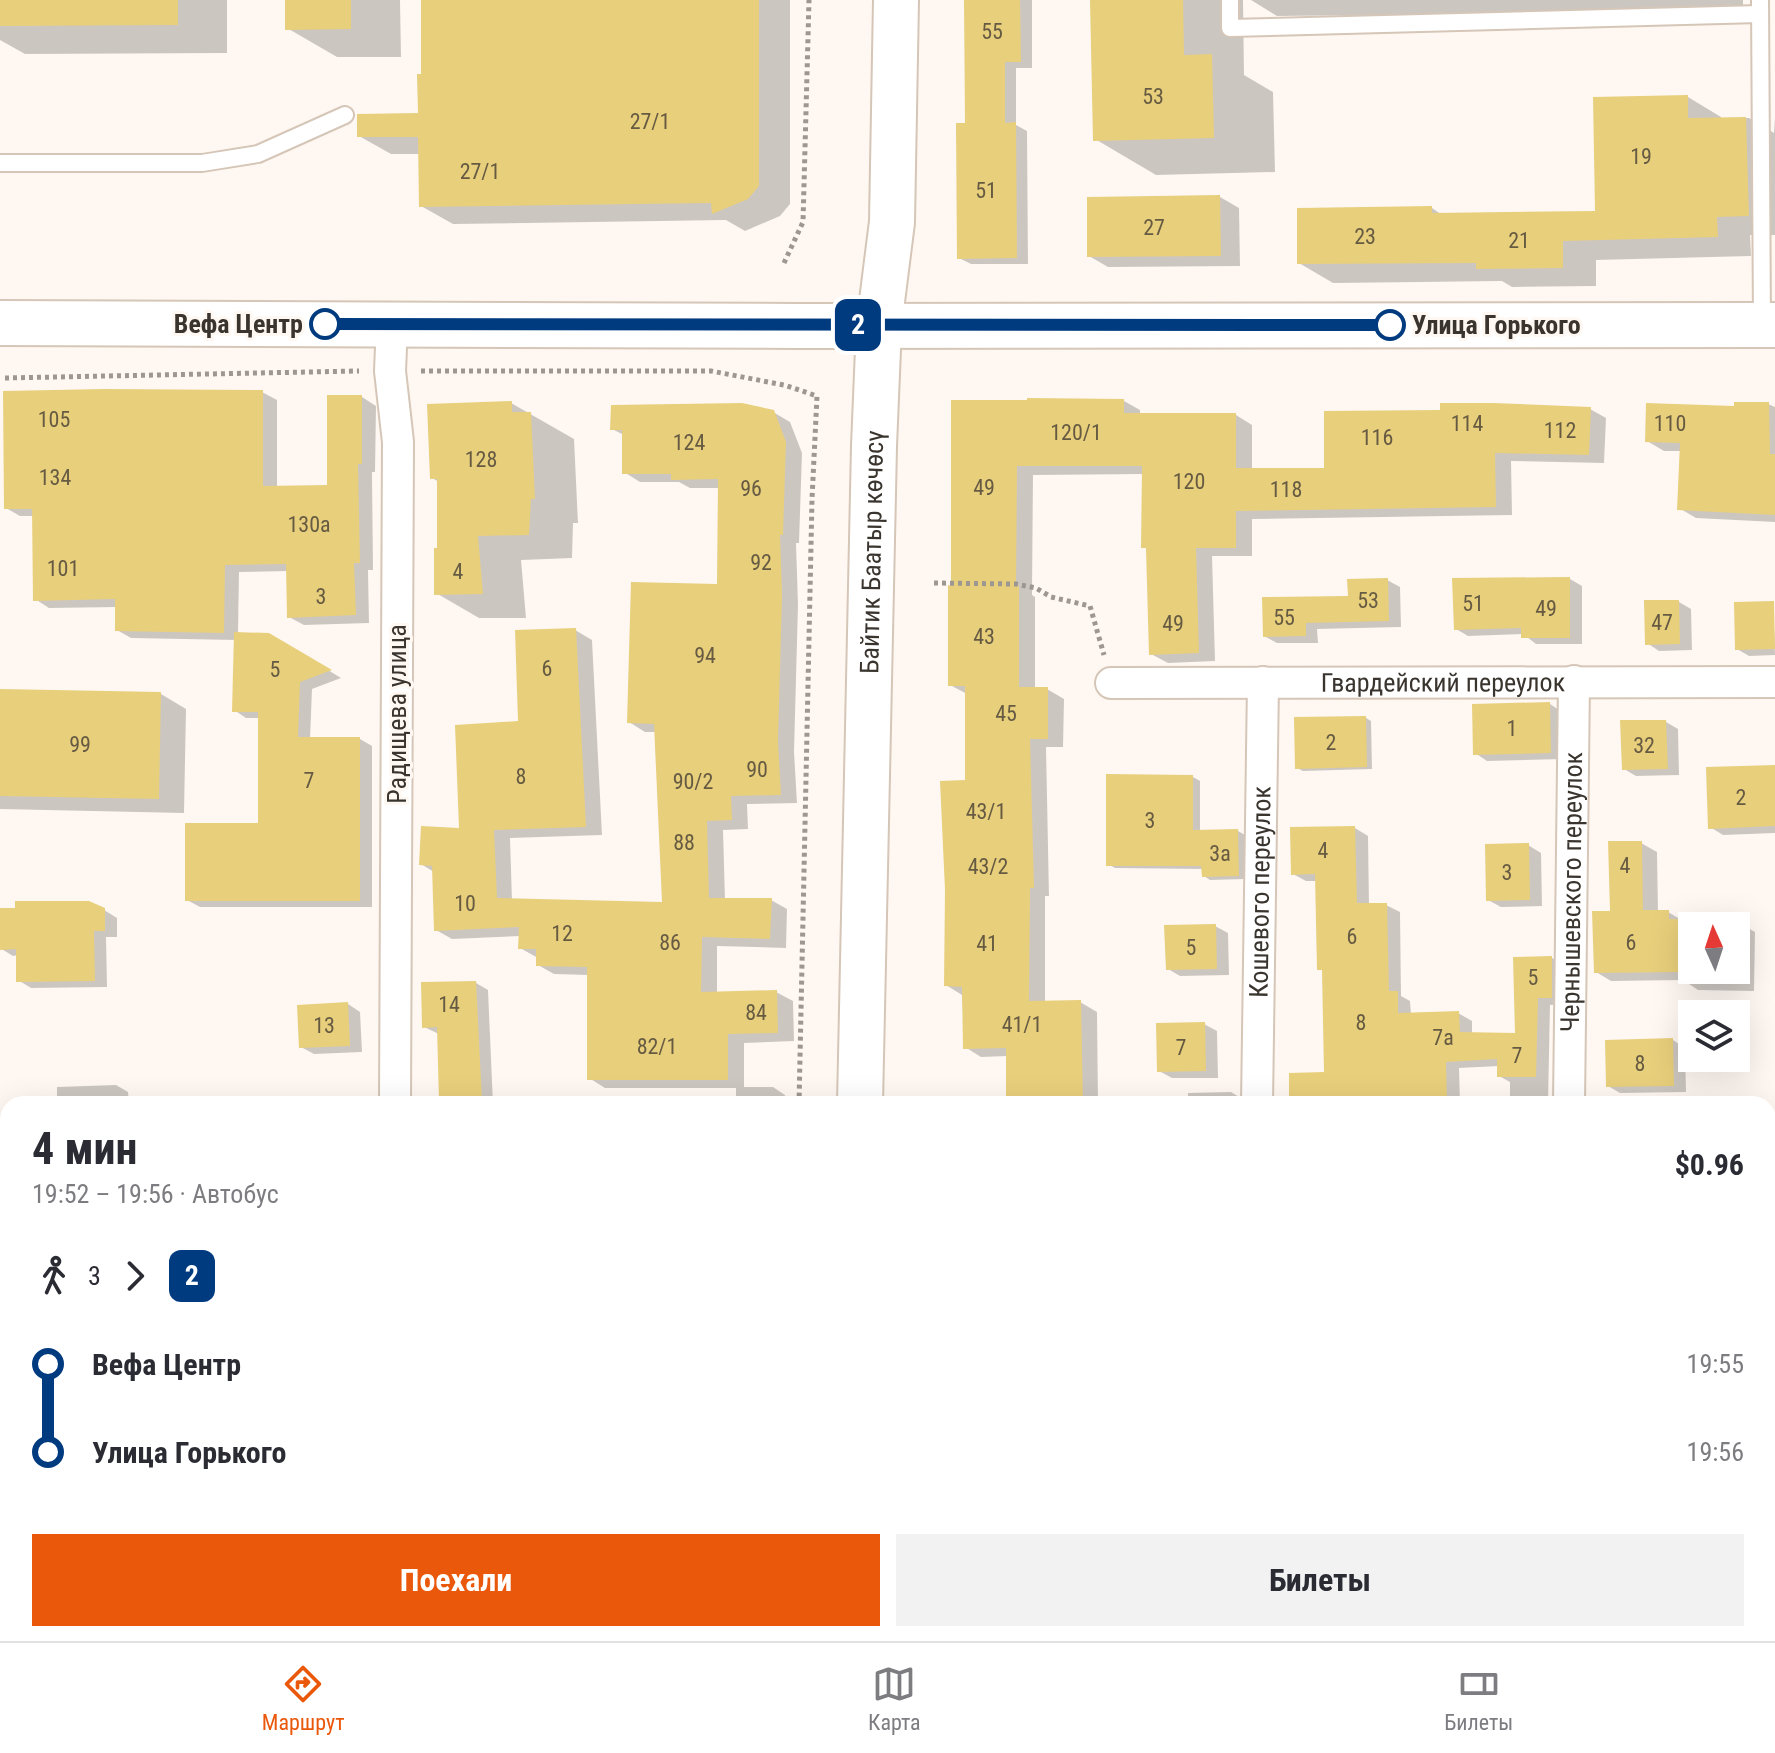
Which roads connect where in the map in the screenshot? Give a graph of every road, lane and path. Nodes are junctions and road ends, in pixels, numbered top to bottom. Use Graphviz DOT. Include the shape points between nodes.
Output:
graph roads {
  1 [pos="809,0"];
  2 [pos="896,0"];
  3 [pos="1230,0"];
  4 [pos="1760,7"];
  5 [pos="345,115"];
  6 [pos="0,163"];
  7 [pos="784,263"];
  8 [pos="0,323"];
  9 [pos="392,324"];
  10 [pos="879,325"];
  11 [pos="1769,325"];
  12 [pos="817,396"];
  13 [pos="934,583"];
  14 [pos="1574,681"];
  15 [pos="1263,682"];
  16 [pos="1775,682"];
  17 [pos="1111,683"];
  18 [pos="395,1096"];
  19 [pos="799,1096"];
  20 [pos="860,1096"];
  21 [pos="1257,1096"];
  22 [pos="1569,1096"];
  1 -- 7 [label="path" via="803,222"];
  2 -- 10 [label="main road, Байтик Баатыр көчөсү" via="892,222"];
  3 -- 4 [label="lane" via="1230,28"];
  4 -- 11 [label="lane"];
  5 -- 6 [label="lane" via="258,154 202,163"];
  8 -- 9 [label="main road"];
  9 -- 10 [label="main road"];
  9 -- 18 [label="street, Радищева улица" via="390,371 398,442"];
  10 -- 11 [label="main road"];
  10 -- 20 [label="main road, Байтик Баатыр көчөсү"];
  12 -- 19 [label="path"];
  13 -- 17 [label="path" via="1016,584 1090,606"];
  14 -- 15 [label="street, Гвардейский переулок"];
  14 -- 16 [label="street, Гвардейский переулок"];
  14 -- 22 [label="street, Чернышевского переулок"];
  15 -- 17 [label="street, Гвардейский переулок"];
  15 -- 21 [label="street, Кошевого переулок"];
}
